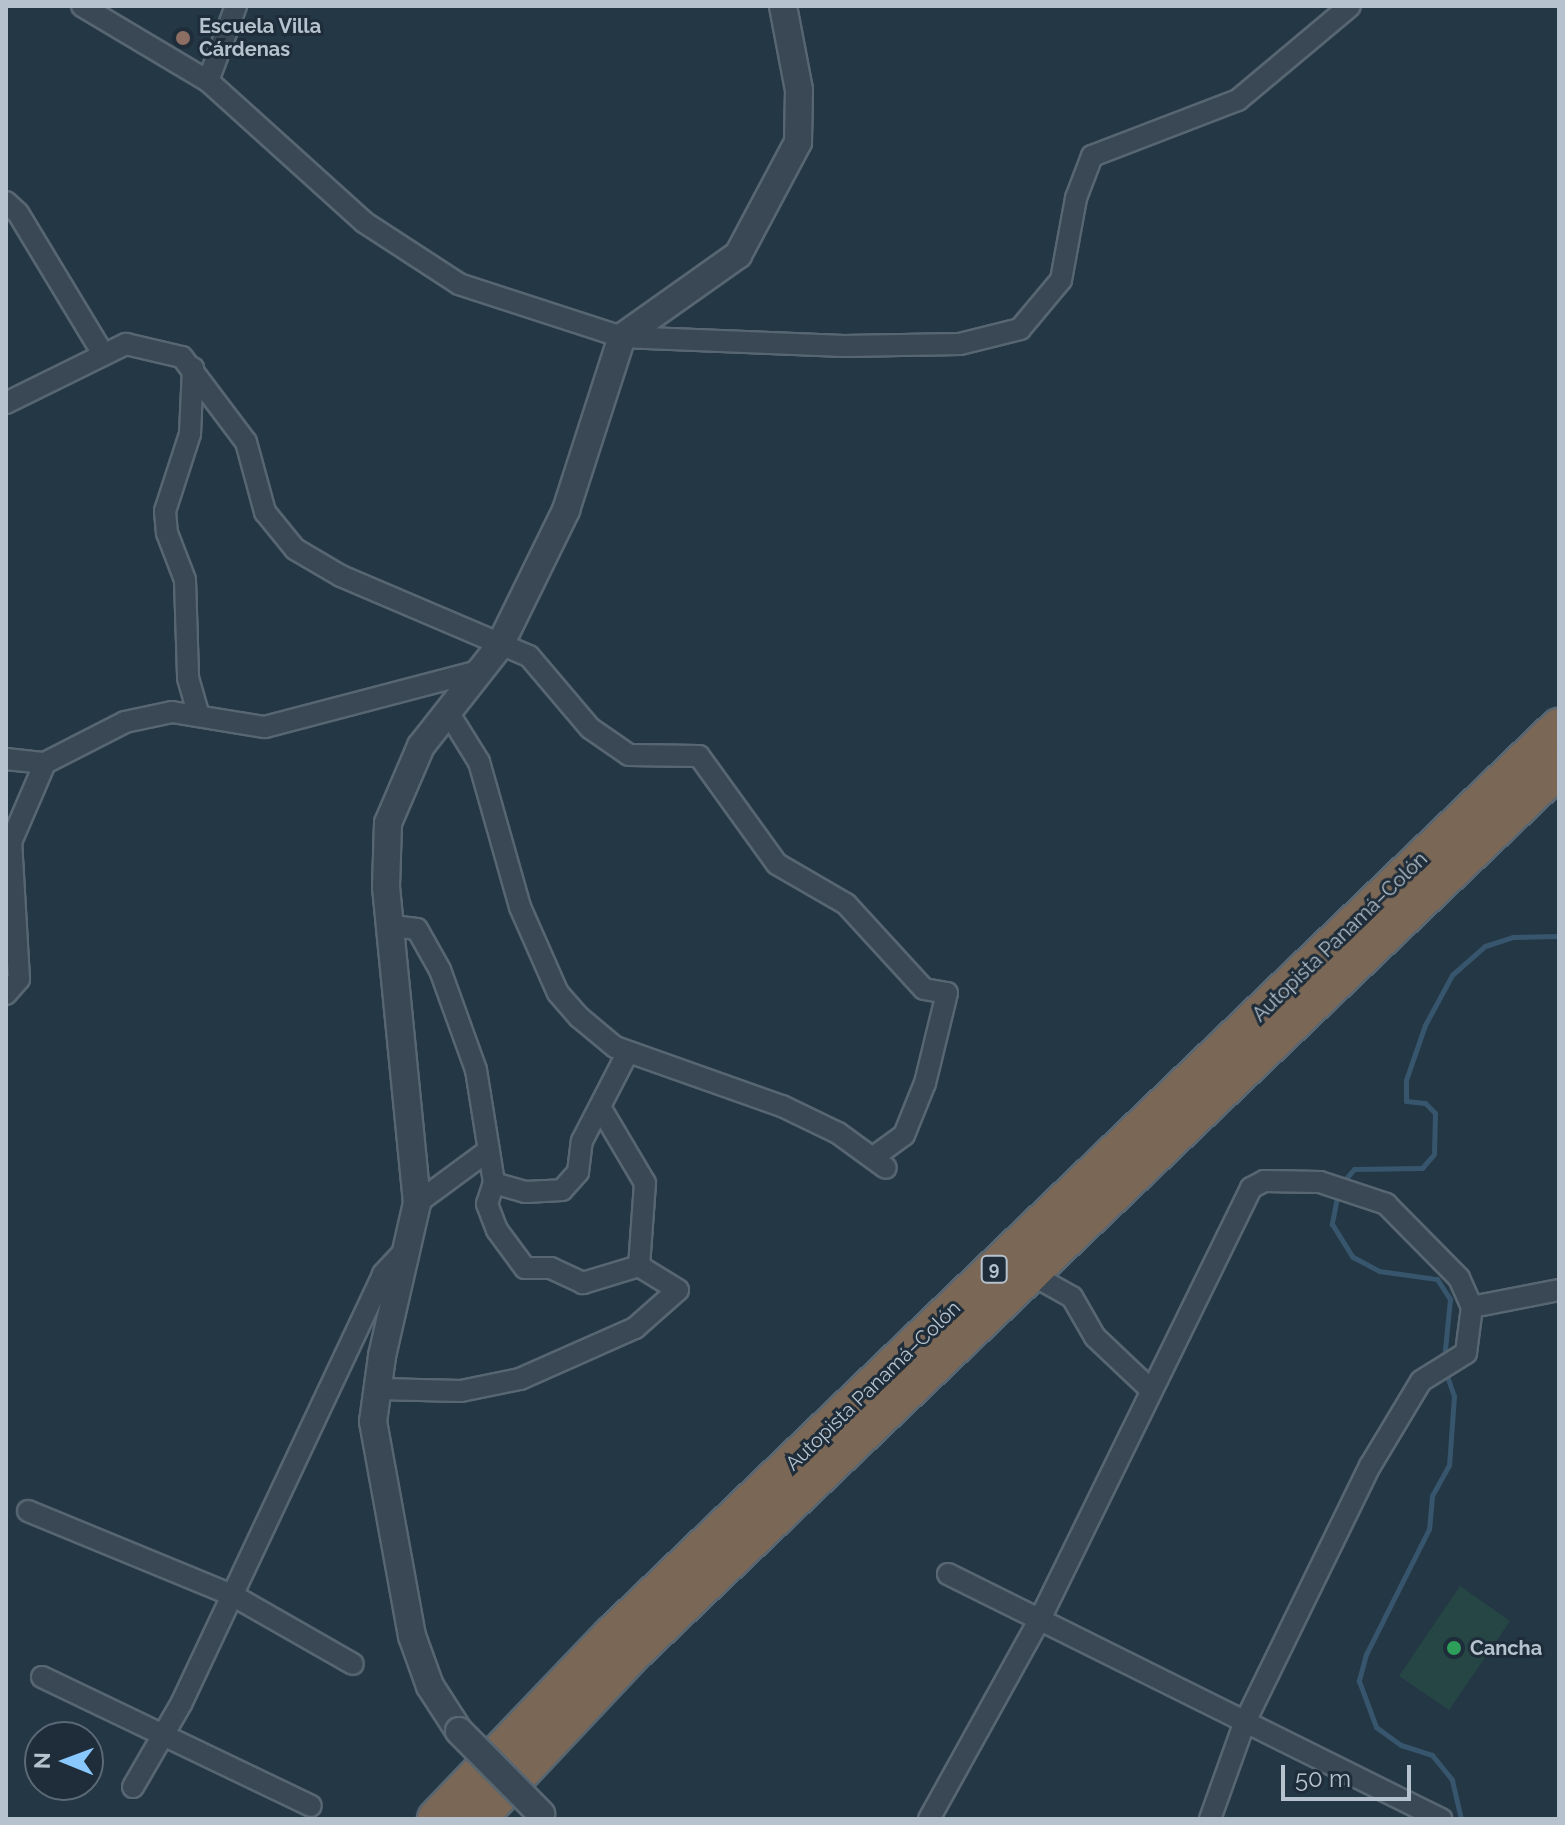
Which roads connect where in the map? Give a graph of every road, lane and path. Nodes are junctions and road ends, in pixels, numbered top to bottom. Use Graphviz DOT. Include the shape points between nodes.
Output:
graph roads {
  1 [pos="82,6"];
  2 [pos="236,6"];
  3 [pos="783,6"];
  4 [pos="1350,6"];
  5 [pos="208,81"];
  6 [pos="6,202"];
  7 [pos="622,337"];
  8 [pos="103,354"];
  9 [pos="193,368"];
  10 [pos="6,403"];
  11 [pos="499,647"];
  12 [pos="479,671"];
  13 [pos="448,712"];
  14 [pos="198,713"];
  15 [pos="1559,728"];
  16 [pos="6,759"];
  17 [pos="45,763"];
  18 [pos="1558,768"];
  19 [pos="392,926"];
  20 [pos="6,994"];
  21 [pos="628,1052"];
  22 [pos="600,1107"];
  23 [pos="489,1150"];
  24 [pos="494,1183"];
  25 [pos="417,1203"];
  26 [pos="412,1243"];
  27 [pos="639,1266"];
  28 [pos="1029,1273"];
  29 [pos="1559,1290"];
  30 [pos="1472,1307"];
  31 [pos="378,1389"];
  32 [pos="1151,1390"];
  33 [pos="28,1511"];
  34 [pos="948,1574"];
  35 [pos="232,1595"];
  36 [pos="1041,1617"];
  37 [pos="353,1664"];
  38 [pos="42,1677"];
  39 [pos="1244,1724"];
  40 [pos="161,1738"];
  41 [pos="133,1787"];
  42 [pos="311,1806"];
  43 [pos="544,1817"];
  44 [pos="437,1819"];
  45 [pos="476,1819"];
  46 [pos="929,1819"];
  47 [pos="1210,1819"];
  48 [pos="1441,1819"];
  1 -- 5 [label="street"];
  2 -- 5 [label="street"];
  3 -- 7 [label="street" via="801,113 798,142 774,192 756,229 719,273"];
  4 -- 7 [label="street" via="1238,100 1092,156 1076,198 1061,280 1020,329 960,344"];
  5 -- 7 [label="street" via="364,222 419,260 459,284"];
  6 -- 8 [label="street" via="18,213"];
  7 -- 11 [label="street" via="566,510"];
  8 -- 9 [label="street" via="126,344 182,357"];
  8 -- 10 [label="street"];
  9 -- 11 [label="street" via="246,442 265,512 295,549 341,576"];
  9 -- 14 [label="street" via="190,434 165,511 167,533 185,580 188,678"];
  11 -- 12 [label="street"];
  11 -- 21 [label="street" via="529,656 590,728 629,755 699,756 777,864 846,904 924,989 947,993 925,1083 904,1135 879,1163 838,1133 782,1106"];
  12 -- 13 [label="street"];
  12 -- 14 [label="street" via="265,727"];
  13 -- 19 [label="street" via="421,746 388,823 386,887"];
  13 -- 21 [label="street" via="479,762 503,857 558,993 615,1047"];
  14 -- 17 [label="street" via="172,712 125,722"];
  15 -- 44 [label="highway, Autopista Panamá–Colón / 9" via="613,1635"];
  16 -- 17 [label="street"];
  17 -- 20 [label="street" via="11,842 19,979"];
  18 -- 28 [label="highway, Autopista Panamá–Colón / 9"];
  19 -- 23 [label="street" via="417,929 440,970 476,1070"];
  19 -- 25 [label="street"];
  21 -- 22 [label="street"];
  22 -- 24 [label="street" via="582,1141 578,1172 562,1190 526,1192"];
  22 -- 27 [label="street" via="645,1183"];
  23 -- 24 [label="street"];
  23 -- 25 [label="street"];
  24 -- 27 [label="street" via="487,1204 497,1230 525,1268 551,1268 583,1283"];
  25 -- 26 [label="street"];
  26 -- 31 [label="street"];
  26 -- 35 [label="street" via="383,1274"];
  27 -- 31 [label="street" via="678,1290 635,1328 584,1354 520,1379 461,1391"];
  28 -- 32 [label="street" via="1072,1297 1095,1337"];
  28 -- 45 [label="highway, Autopista Panamá–Colón / 9" via="632,1653"];
  29 -- 30 [label="street"];
  30 -- 32 [label="street" via="1459,1278 1386,1204 1320,1182 1264,1181 1251,1188"];
  30 -- 39 [label="street" via="1466,1353 1421,1381 1370,1466"];
  31 -- 43 [label="street, bridge" via="373,1422 412,1636 430,1686 459,1731"];
  32 -- 36 [label="street"];
  33 -- 35 [label="street"];
  34 -- 36 [label="street"];
  35 -- 37 [label="street"];
  35 -- 40 [label="street"];
  36 -- 39 [label="street"];
  36 -- 46 [label="street"];
  38 -- 40 [label="street"];
  39 -- 47 [label="street"];
  39 -- 48 [label="street"];
  40 -- 41 [label="street"];
  40 -- 42 [label="street"];
}
